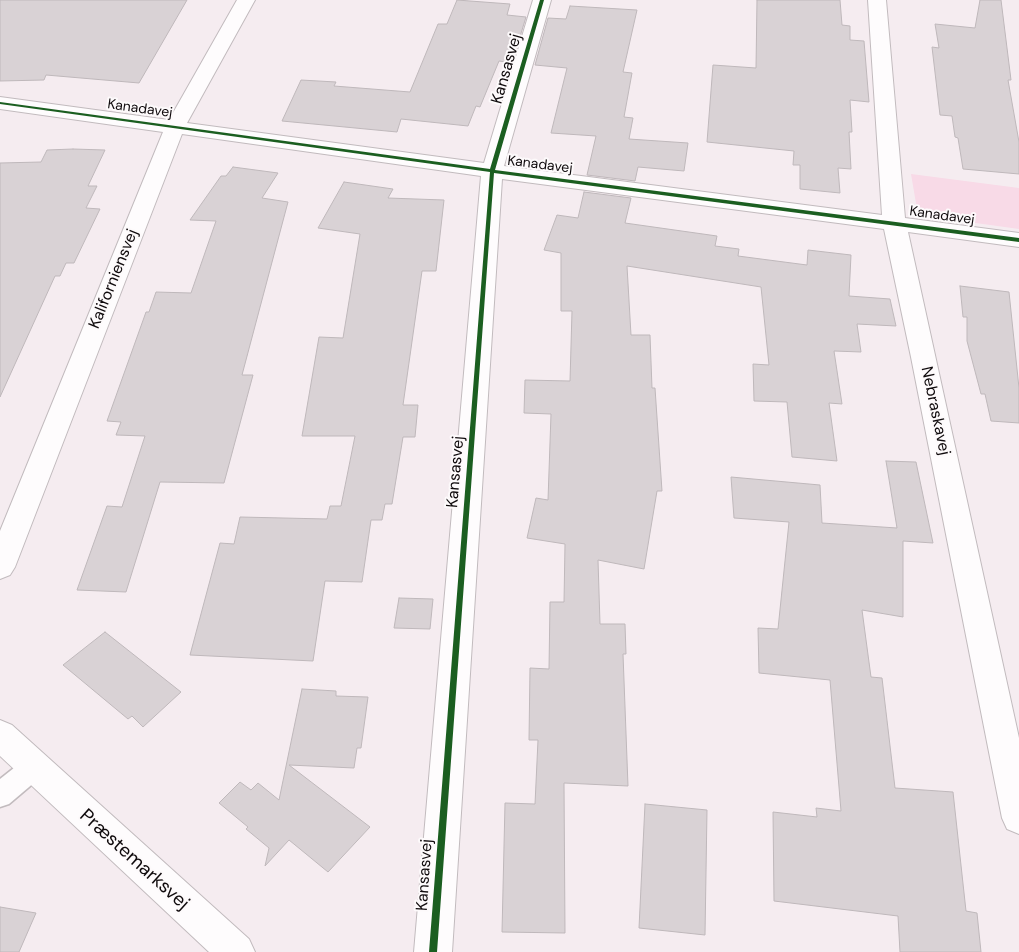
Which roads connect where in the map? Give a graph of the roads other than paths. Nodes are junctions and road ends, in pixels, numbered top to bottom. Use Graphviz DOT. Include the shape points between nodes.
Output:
graph roads {
  1 [pos="246,0"];
  2 [pos="542,0"];
  3 [pos="877,0"];
  4 [pos="0,103"];
  5 [pos="175,126"];
  6 [pos="492,171"];
  7 [pos="894,222"];
  8 [pos="1019,240"];
  9 [pos="0,567"];
  10 [pos="0,736"];
  11 [pos="33,768"];
  12 [pos="0,795"];
  13 [pos="1019,818"];
  14 [pos="236,952"];
  15 [pos="433,952"];
  1 -- 5 [label="street, Kaliforniensvej"];
  2 -- 6 [label="street, Kansasvej"];
  3 -- 7 [label="street, Nebraskavej"];
  4 -- 5 [label="street, Kanadavej"];
  5 -- 6 [label="street, Kanadavej"];
  5 -- 9 [label="street, Kaliforniensvej"];
  6 -- 7 [label="street, Kanadavej"];
  6 -- 15 [label="street, Kansasvej"];
  7 -- 8 [label="street, Kanadavej"];
  7 -- 13 [label="street, Nebraskavej"];
  10 -- 11 [label="street, Præstemarksvej"];
  11 -- 12 [label="lane"];
  11 -- 14 [label="street, Præstemarksvej"];
}
